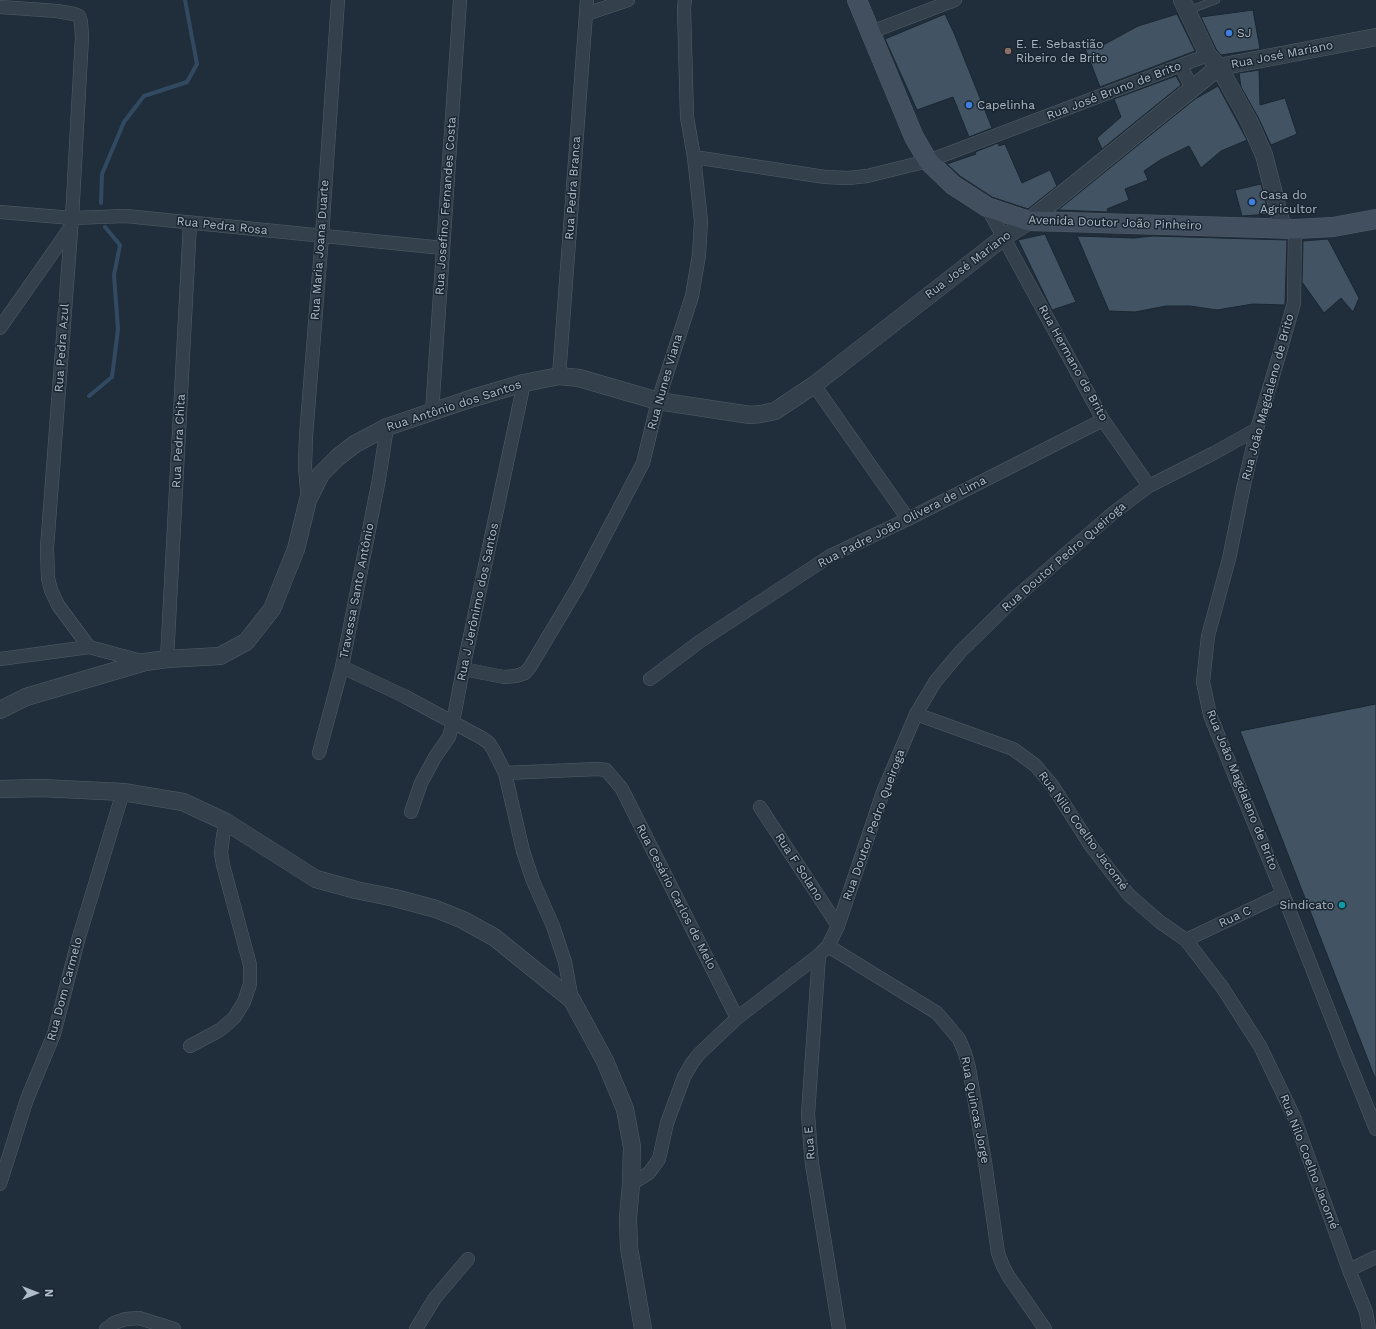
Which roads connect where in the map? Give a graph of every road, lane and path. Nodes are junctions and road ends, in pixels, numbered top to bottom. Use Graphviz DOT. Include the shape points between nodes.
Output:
graph roads {
  1 [pos="338,0"];
  2 [pos="460,0"];
  3 [pos="587,0"];
  4 [pos="628,0"];
  5 [pos="685,0"];
  6 [pos="857,0"];
  7 [pos="955,0"];
  8 [pos="1216,0"];
  9 [pos="1208,2"];
  10 [pos="1185,6"];
  11 [pos="0,7"];
  12 [pos="586,14"];
  13 [pos="870,32"];
  14 [pos="1376,37"];
  15 [pos="1213,61"];
  16 [pos="1180,66"];
  17 [pos="1192,88"];
  18 [pos="694,157"];
  19 [pos="928,161"];
  20 [pos="987,207"];
  21 [pos="0,212"];
  22 [pos="1376,219"];
  23 [pos="1029,221"];
  24 [pos="72,222"];
  25 [pos="190,223"];
  26 [pos="1289,229"];
  27 [pos="322,236"];
  28 [pos="1004,237"];
  29 [pos="443,248"];
  30 [pos="0,328"];
  31 [pos="559,376"];
  32 [pos="524,383"];
  33 [pos="814,386"];
  34 [pos="658,401"];
  35 [pos="432,412"];
  36 [pos="1103,420"];
  37 [pos="387,427"];
  38 [pos="1257,429"];
  39 [pos="1149,486"];
  40 [pos="308,500"];
  41 [pos="908,519"];
  42 [pos="89,647"];
  43 [pos="0,659"];
  44 [pos="167,659"];
  45 [pos="145,662"];
  46 [pos="342,667"];
  47 [pos="463,669"];
  48 [pos="650,679"];
  49 [pos="0,710"];
  50 [pos="916,714"];
  51 [pos="453,722"];
  52 [pos="319,753"];
  53 [pos="505,773"];
  54 [pos="0,789"];
  55 [pos="123,792"];
  56 [pos="760,807"];
  57 [pos="411,812"];
  58 [pos="226,822"];
  59 [pos="1283,894"];
  60 [pos="838,926"];
  61 [pos="1186,940"];
  62 [pos="823,951"];
  63 [pos="572,1000"];
  64 [pos="737,1018"];
  65 [pos="190,1046"];
  66 [pos="1376,1128"];
  67 [pos="0,1184"];
  68 [pos="632,1184"];
  69 [pos="1376,1257"];
  70 [pos="468,1259"];
  71 [pos="1349,1270"];
  72 [pos="106,1329"];
  73 [pos="174,1329"];
  74 [pos="416,1329"];
  75 [pos="643,1329"];
  76 [pos="839,1329"];
  77 [pos="1045,1329"];
  78 [pos="1369,1329"];
  1 -- 27 [label="street, Rua Maria Joana Duarte"];
  2 -- 29 [label="street, Rua Josefino Fernandes Costa"];
  3 -- 12 [label="street, Rua Pedra Branca"];
  4 -- 12 [label="street"];
  5 -- 18 [label="street, Rua Nunes Viana" via="687,118"];
  6 -- 13 [label="main road, Avenida Doutor João Pinheiro"];
  7 -- 13 [label="street"];
  8 -- 9 [label="lane"];
  9 -- 10 [label="lane"];
  10 -- 15 [label="street"];
  11 -- 24 [label="street, Rua Pedra Azul" via="57,11 79,16 82,37"];
  12 -- 31 [label="street, Rua Pedra Branca"];
  13 -- 19 [label="main road, Avenida Doutor João Pinheiro" via="914,137"];
  14 -- 15 [label="street, Rua José Mariano"];
  15 -- 16 [label="street, Rua José Bruno de Brito"];
  15 -- 17 [label="street, Rua José Mariano"];
  15 -- 26 [label="street" via="1249,121 1264,155"];
  16 -- 17 [label="street"];
  16 -- 19 [label="street, Rua José Bruno de Brito"];
  17 -- 23 [label="street, Rua José Mariano"];
  18 -- 19 [label="street, Rua José Bruno de Brito" via="825,177 848,178"];
  18 -- 34 [label="street, Rua Nunes Viana" via="701,221 699,255 692,296"];
  19 -- 20 [label="main road, Avenida Doutor João Pinheiro" via="953,185"];
  20 -- 23 [label="main road, Avenida Doutor João Pinheiro"];
  20 -- 28 [label="street, Rua Hermano de Brito"];
  21 -- 24 [label="street, Rua Pedra Rosa"];
  22 -- 26 [label="main road, Avenida Doutor João Pinheiro" via="1333,227"];
  23 -- 26 [label="main road, Avenida Doutor João Pinheiro"];
  23 -- 28 [label="street, Rua José Mariano"];
  24 -- 25 [label="street, Rua Pedra Rosa" via="126,216"];
  24 -- 30 [label="street"];
  24 -- 42 [label="street, Rua Pedra Azul" via="47,556 51,590"];
  25 -- 27 [label="street, Rua Pedra Rosa"];
  25 -- 44 [label="street, Rua Pedra Chita"];
  26 -- 38 [label="street, Rua João Magdaleno de Brito" via="1294,303"];
  27 -- 29 [label="street, Rua Pedra Rosa"];
  27 -- 40 [label="street, Rua Maria Joana Duarte" via="306,436"];
  28 -- 33 [label="street, Rua José Mariano"];
  28 -- 36 [label="street, Rua Hermano de Brito"];
  29 -- 35 [label="street, Rua Josefino Fernandes Costa"];
  31 -- 32 [label="street, Rua Antônio dos Santos"];
  31 -- 34 [label="street, Rua Antônio dos Santos" via="580,378"];
  32 -- 35 [label="street, Rua Antônio dos Santos"];
  32 -- 47 [label="street, Rua J Jerônimo dos Santos"];
  33 -- 34 [label="street, Rua José Mariano" via="774,411 761,414 750,415"];
  33 -- 41 [label="street"];
  34 -- 47 [label="street, Rua Nunes Viana" via="643,462 580,585 530,667 525,673 504,677"];
  35 -- 37 [label="street, Rua Antônio dos Santos"];
  36 -- 39 [label="street, Rua Hermano de Brito"];
  36 -- 41 [label="street, Rua Padre João Olivera de Lima"];
  37 -- 40 [label="street, Rua Antônio dos Santos" via="355,444 338,457 321,474"];
  37 -- 46 [label="street, Travessa Santo Antônio"];
  38 -- 39 [label="street, Rua Doutor Pedro Queiroga"];
  38 -- 59 [label="street, Rua João Magdaleno de Brito" via="1230,559 1208,636 1204,682 1210,716"];
  39 -- 50 [label="street, Rua Doutor Pedro Queiroga" via="1113,513 1014,598 961,651 935,682"];
  40 -- 44 [label="street, Rua Antônio dos Santos" via="296,549 272,609 246,642 220,656"];
  41 -- 48 [label="street, Rua Padre João Olivera de Lima" via="830,556 699,642"];
  42 -- 43 [label="street"];
  42 -- 45 [label="street"];
  44 -- 45 [label="street, Rua Antônio dos Santos"];
  45 -- 49 [label="street, Rua Antônio dos Santos" via="26,697"];
  46 -- 51 [label="street"];
  46 -- 52 [label="street, Travessa Santo Antônio"];
  47 -- 51 [label="street, Rua J Jerônimo dos Santos"];
  50 -- 60 [label="street, Rua Doutor Pedro Queiroga" via="883,792"];
  50 -- 61 [label="street, Rua Nilo Coelho Jacomé" via="1013,749 1035,765 1052,785 1091,846 1129,895"];
  51 -- 53 [label="street" via="489,743"];
  51 -- 57 [label="street, Rua J Jerônimo dos Santos" via="449,737 421,783"];
  53 -- 63 [label="street" via="533,881 553,926 565,962"];
  53 -- 64 [label="street, Rua Cesário Carlos de Melo" via="606,770 622,790"];
  54 -- 55 [label="street"];
  55 -- 58 [label="street" via="183,802"];
  55 -- 67 [label="street, Rua Dom Carmelo" via="79,937 54,1034 27,1099"];
  56 -- 60 [label="street, Rua F Solano"];
  58 -- 63 [label="street" via="316,879 402,899 463,920 494,937"];
  58 -- 65 [label="street" via="221,853 250,965 250,984 244,1002 234,1018 220,1030"];
  59 -- 61 [label="street, Rua C"];
  59 -- 66 [label="street, Rua João Magdaleno de Brito"];
  60 -- 62 [label="street, Rua Doutor Pedro Queiroga"];
  61 -- 71 [label="street, Rua Nilo Coelho Jacomé" via="1222,987 1260,1046 1294,1117"];
  62 -- 64 [label="street, Rua Doutor Pedro Queiroga"];
  62 -- 76 [label="street, Rua E" via="808,1114 812,1164"];
  62 -- 77 [label="street, Rua Quincas Jorge" via="937,1013 959,1039 969,1068 986,1162 998,1254 1009,1277"];
  63 -- 68 [label="street" via="605,1061 625,1109 632,1147"];
  64 -- 68 [label="street, Rua Doutor Pedro Queiroga" via="692,1063 667,1123 659,1159 650,1173"];
  68 -- 75 [label="street" via="628,1218 629,1248"];
  69 -- 71 [label="street"];
  70 -- 74 [label="street" via="436,1298"];
  71 -- 78 [label="street, Rua Nilo Coelho Jacomé" via="1366,1312"];
  72 -- 73 [label="street" via="114,1323 139,1318"];
}
